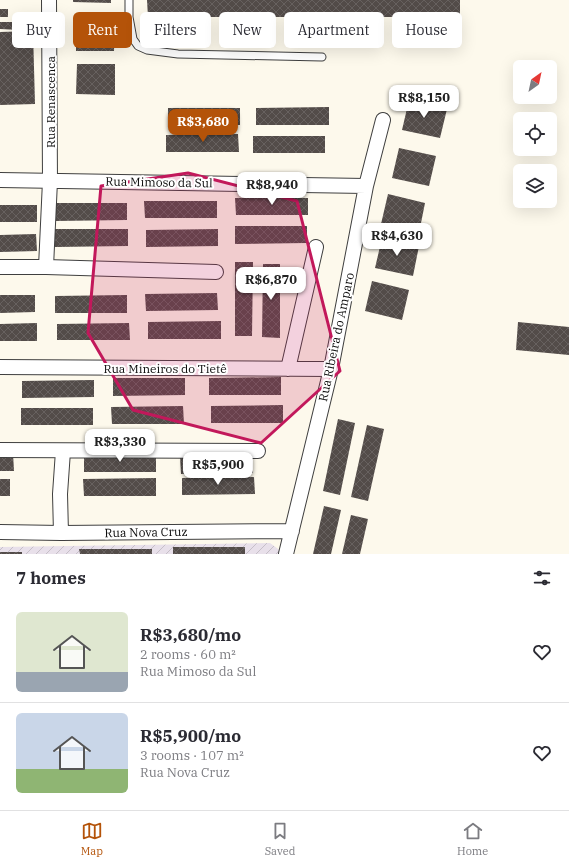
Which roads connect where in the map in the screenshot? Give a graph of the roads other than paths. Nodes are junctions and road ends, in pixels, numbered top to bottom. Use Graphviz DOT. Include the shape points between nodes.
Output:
graph roads {
  1 [pos="49,0"];
  2 [pos="129,0"];
  3 [pos="322,57"];
  4 [pos="383,120"];
  5 [pos="0,180"];
  6 [pos="50,180"];
  7 [pos="366,186"];
  8 [pos="316,247"];
  9 [pos="0,267"];
  10 [pos="46,267"];
  11 [pos="216,272"];
  12 [pos="0,367"];
  13 [pos="288,369"];
  14 [pos="331,369"];
  15 [pos="0,450"];
  16 [pos="63,451"];
  17 [pos="258,451"];
  18 [pos="292,530"];
  19 [pos="0,532"];
  20 [pos="61,533"];
  21 [pos="286,554"];
  1 -- 6 [label="street, Rua Renascenca"];
  2 -- 3 [label="lane" via="133,39 138,46 147,50 178,54"];
  4 -- 7 [label="street, Rua Ribeira do Amparo"];
  5 -- 6 [label="street, Rua Mimoso da Sul"];
  6 -- 7 [label="street, Rua Mimoso da Sul"];
  6 -- 10 [label="street, Rua Renascenca"];
  7 -- 14 [label="street, Rua Ribeira do Amparo"];
  8 -- 13 [label="street"];
  9 -- 10 [label="street"];
  10 -- 11 [label="street"];
  12 -- 13 [label="street, Rua Mineiros do Tietê"];
  13 -- 14 [label="street, Rua Mineiros do Tietê"];
  14 -- 18 [label="street, Rua Ribeira do Amparo"];
  15 -- 16 [label="street"];
  16 -- 17 [label="street"];
  16 -- 20 [label="street"];
  18 -- 20 [label="street, Rua Nova Cruz"];
  18 -- 21 [label="street, Rua Ribeira do Amparo"];
  19 -- 20 [label="street, Rua Nova Cruz"];
}
